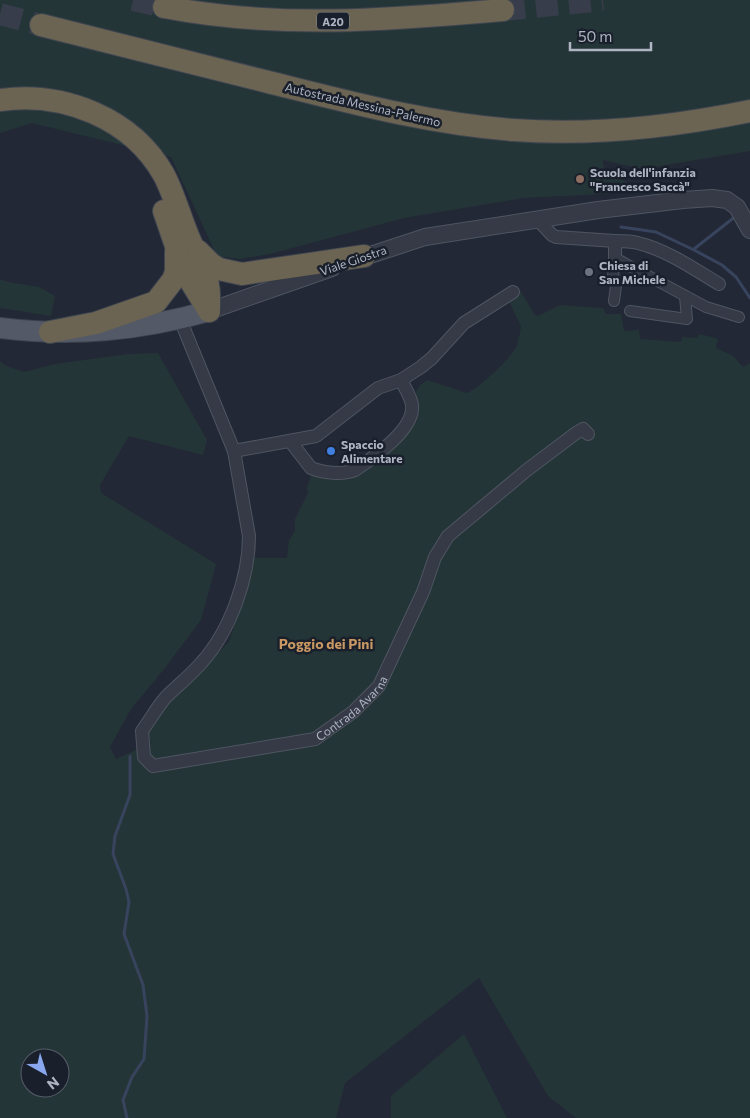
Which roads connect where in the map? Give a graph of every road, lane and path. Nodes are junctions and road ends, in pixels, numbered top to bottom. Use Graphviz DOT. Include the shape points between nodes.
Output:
graph roads {
  1 [pos="164,7"];
  2 [pos="503,10"];
  3 [pos="41,25"];
  4 [pos="0,100"];
  5 [pos="750,111"];
  6 [pos="0,114"];
  7 [pos="538,220"];
  8 [pos="744,220"];
  9 [pos="615,241"];
  10 [pos="183,245"];
  11 [pos="364,256"];
  12 [pos="615,258"];
  13 [pos="719,284"];
  14 [pos="513,292"];
  15 [pos="685,296"];
  16 [pos="614,301"];
  17 [pos="209,311"];
  18 [pos="630,311"];
  19 [pos="739,317"];
  20 [pos="180,319"];
  21 [pos="0,328"];
  22 [pos="50,332"];
  23 [pos="401,380"];
  24 [pos="588,434"];
  25 [pos="290,441"];
  26 [pos="234,451"];
  1 -- 2 [label="highway, A20" via="221,17 288,22"];
  3 -- 5 [label="highway, Autostrada Messina-Palermo" via="346,102 437,121 504,129 580,132 655,127"];
  4 -- 10 [label="highway" via="26,98 74,105 124,130 146,150 164,176"];
  6 -- 10 [label="highway" via="22,112 69,117 116,142 141,166"];
  7 -- 8 [label="street, Viale Giostra" via="712,198 727,200"];
  7 -- 9 [label="street" via="556,237"];
  7 -- 11 [label="street, Viale Giostra" via="424,237"];
  9 -- 12 [label="street"];
  9 -- 13 [label="street" via="638,243 671,256"];
  10 -- 11 [label="highway" via="211,264 230,273 242,274"];
  10 -- 17 [label="highway" via="185,272"];
  10 -- 22 [label="highway" via="174,280 156,302 96,323"];
  11 -- 17 [label="street, Viale Giostra"];
  12 -- 15 [label="street"];
  12 -- 16 [label="street"];
  14 -- 23 [label="street" via="464,323 432,358"];
  15 -- 18 [label="street" via="687,319"];
  15 -- 19 [label="street" via="706,307"];
  17 -- 20 [label="main road, Viale Giostra"];
  20 -- 22 [label="main road, Viale Giostra" via="129,329"];
  20 -- 26 [label="street"];
  21 -- 22 [label="main road, Viale Giostra"];
  23 -- 25 [label="street" via="378,388 316,436"];
  23 -- 25 [label="street" via="412,404 410,418 393,440 355,470 338,472 311,468"];
  24 -- 26 [label="street, Contrada Avarna" via="584,429 576,434 448,536 435,557 379,686 353,712 315,739 153,766 144,757 142,731 165,698 201,663 225,630 242,579 249,536"];
  25 -- 26 [label="street"];
}
